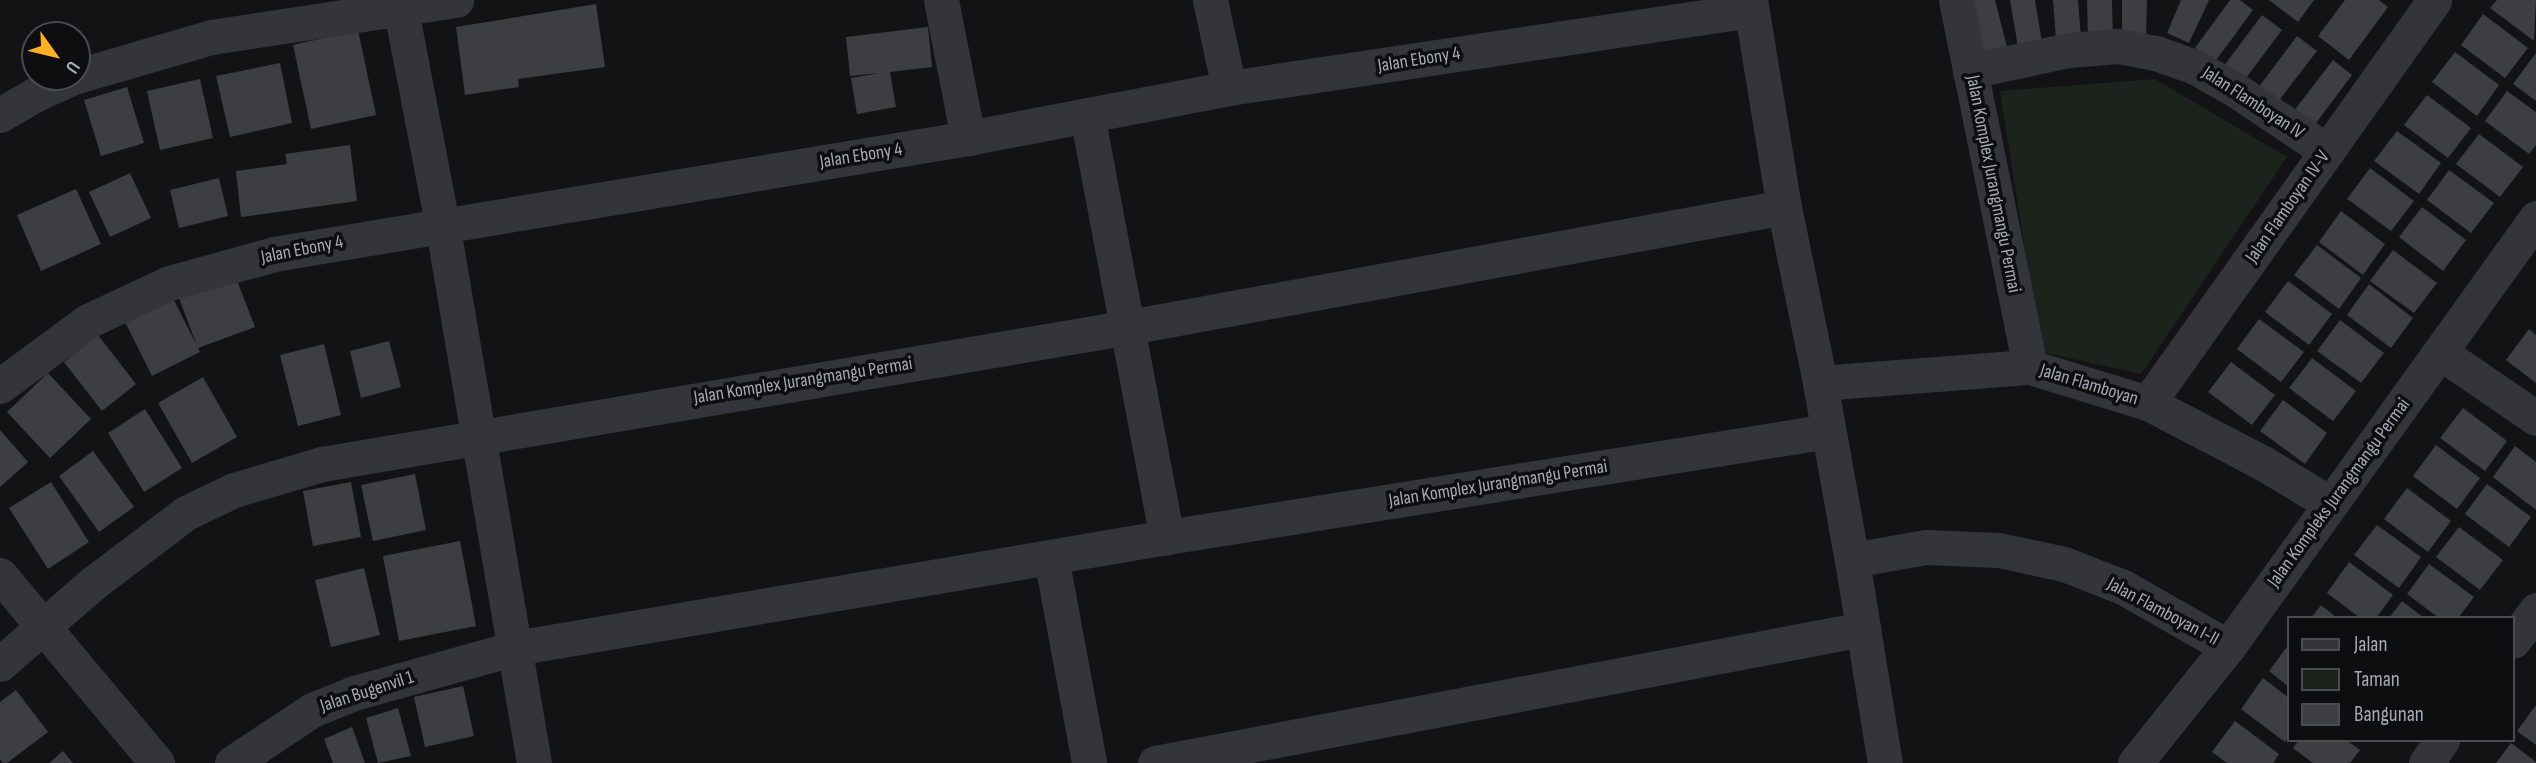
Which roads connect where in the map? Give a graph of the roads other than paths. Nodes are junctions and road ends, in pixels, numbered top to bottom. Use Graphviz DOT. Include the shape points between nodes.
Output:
graph roads {
  1 [pos="456,0"];
  2 [pos="941,0"];
  3 [pos="1210,0"];
  4 [pos="1956,0"];
  5 [pos="2424,3"];
  6 [pos="399,5"];
  7 [pos="1751,5"];
  8 [pos="1970,71"];
  9 [pos="91,72"];
  10 [pos="1229,88"];
  11 [pos="43,91"];
  12 [pos="1087,115"];
  13 [pos="0,116"];
  14 [pos="968,138"];
  15 [pos="2327,152"];
  16 [pos="1784,207"];
  17 [pos="2536,218"];
  18 [pos="442,223"];
  19 [pos="1129,327"];
  20 [pos="2441,353"];
  21 [pos="2030,368"];
  22 [pos="1820,383"];
  23 [pos="0,386"];
  24 [pos="2148,403"];
  25 [pos="2536,418"];
  26 [pos="1829,431"];
  27 [pos="477,435"];
  28 [pos="2331,504"];
  29 [pos="1167,537"];
  30 [pos="1051,557"];
  31 [pos="1852,560"];
  32 [pos="0,575"];
  33 [pos="2536,610"];
  34 [pos="45,627"];
  35 [pos="1863,629"];
  36 [pos="2515,638"];
  37 [pos="2228,647"];
  38 [pos="516,648"];
  39 [pos="0,664"];
  40 [pos="2441,742"];
  41 [pos="1206,759"];
  42 [pos="157,763"];
  43 [pos="232,763"];
  44 [pos="534,763"];
  45 [pos="1089,763"];
  46 [pos="1155,763"];
  47 [pos="1885,763"];
  48 [pos="2136,763"];
  49 [pos="2426,763"];
  1 -- 6 [label="street"];
  2 -- 14 [label="street"];
  3 -- 10 [label="street"];
  4 -- 8 [label="street, Jalan Komplex Jurangmangu Permai"];
  5 -- 15 [label="street, Jalan Flamboyan IV-V"];
  6 -- 9 [label="street" via="211,37"];
  6 -- 18 [label="street"];
  7 -- 10 [label="street, Jalan Ebony 4"];
  7 -- 16 [label="street"];
  8 -- 15 [label="street, Jalan Flamboyan IV" via="2069,50 2119,46 2156,53 2195,67 2234,89"];
  8 -- 21 [label="street, Jalan Komplex Jurangmangu Permai"];
  10 -- 12 [label="street, Jalan Ebony 4"];
  11 -- 13 [label="street"];
  12 -- 14 [label="street, Jalan Ebony 4"];
  12 -- 19 [label="street"];
  14 -- 18 [label="street, Jalan Ebony 4"];
  15 -- 24 [label="street, Jalan Flamboyan IV-V"];
  16 -- 19 [label="street, Jalan Komplex Jurangmangu Permai"];
  16 -- 22 [label="street"];
  17 -- 20 [label="street, Jalan Kompleks Jurangmangu Permai"];
  18 -- 23 [label="street, Jalan Ebony 4" via="274,254 169,283 88,321"];
  18 -- 27 [label="street"];
  19 -- 27 [label="street, Jalan Komplex Jurangmangu Permai"];
  19 -- 29 [label="street"];
  20 -- 25 [label="street"];
  20 -- 28 [label="street, Jalan Kompleks Jurangmangu Permai"];
  21 -- 22 [label="street, Jalan Flamboyan"];
  21 -- 24 [label="street, Jalan Flamboyan"];
  22 -- 26 [label="street"];
  24 -- 28 [label="street, Jalan Flamboyan"];
  26 -- 29 [label="street, Jalan Komplex Jurangmangu Permai"];
  26 -- 31 [label="street"];
  27 -- 34 [label="street, Jalan Komplex Jurangmangu Permai" via="322,464 234,490 186,513 92,584"];
  27 -- 38 [label="street"];
  28 -- 37 [label="street, Jalan Kompleks Jurangmangu Permai"];
  29 -- 30 [label="street, Jalan Komplex Jurangmangu Permai"];
  30 -- 38 [label="street, Jalan Komplex Jurangmangu Permai"];
  30 -- 45 [label="street"];
  31 -- 35 [label="street"];
  31 -- 37 [label="street, Jalan Flamboyan I-II" via="1926,547 1999,551 2064,564 2123,587"];
  32 -- 34 [label="street"];
  33 -- 36 [label="street"];
  34 -- 39 [label="street, Jalan Komplex Jurangmangu Permai"];
  34 -- 42 [label="street"];
  35 -- 41 [label="street"];
  35 -- 47 [label="street"];
  37 -- 48 [label="street, Jalan Kompleks Jurangmangu Permai"];
  38 -- 43 [label="street, Jalan Bugenvil 1" via="354,693 312,710"];
  38 -- 44 [label="street"];
  40 -- 49 [label="street"];
  41 -- 46 [label="street"];
}
